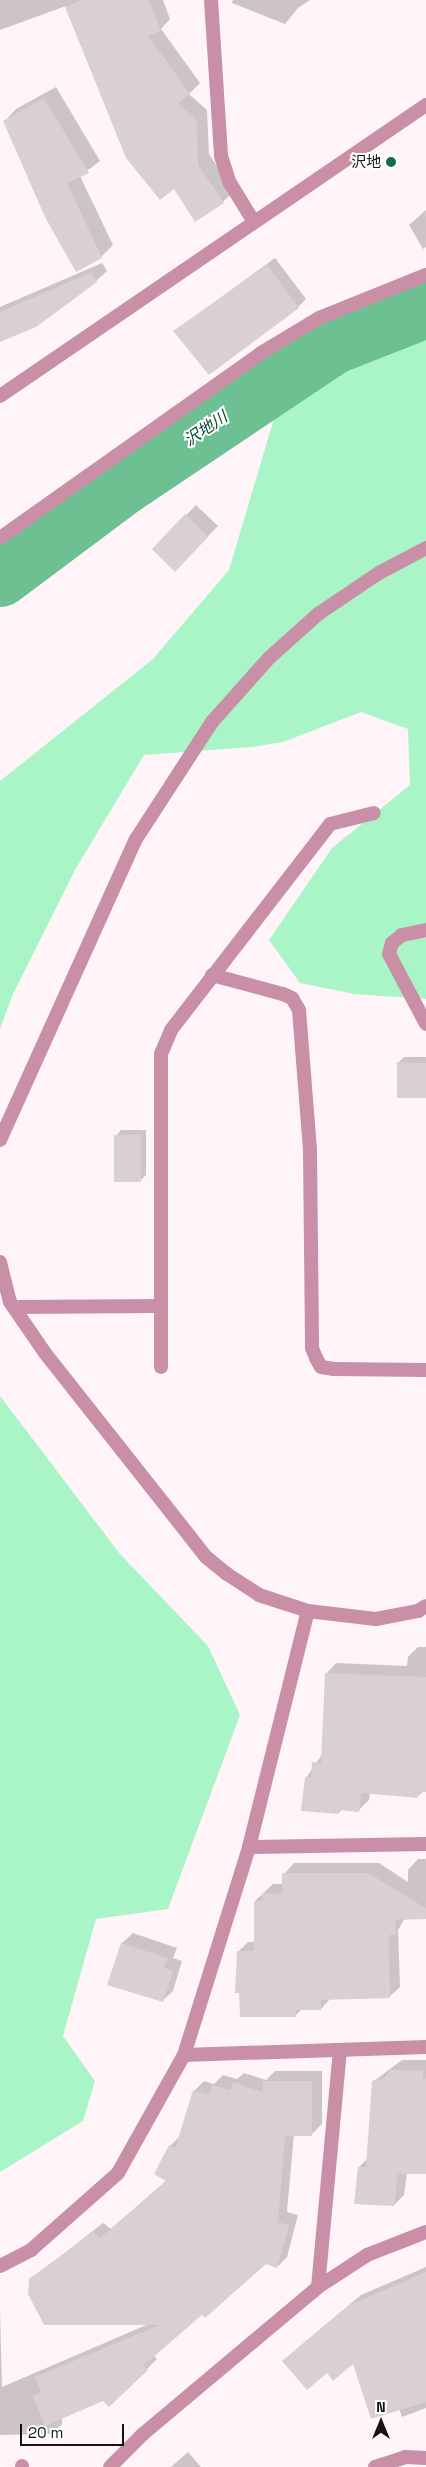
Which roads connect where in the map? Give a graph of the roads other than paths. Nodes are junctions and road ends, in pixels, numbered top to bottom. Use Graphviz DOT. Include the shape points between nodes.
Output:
graph roads {
  1 [pos="211,0"];
  2 [pos="426,105"];
  3 [pos="254,222"];
  4 [pos="426,275"];
  5 [pos="0,396"];
  6 [pos="0,538"];
  7 [pos="426,548"];
  8 [pos="374,813"];
  9 [pos="426,930"];
  10 [pos="212,975"];
  11 [pos="426,1024"];
  12 [pos="0,1140"];
  13 [pos="0,1262"];
  14 [pos="160,1306"];
  15 [pos="14,1307"];
  16 [pos="161,1367"];
  17 [pos="426,1370"];
  18 [pos="426,1606"];
  19 [pos="308,1611"];
  20 [pos="426,1844"];
  21 [pos="249,1847"];
  22 [pos="426,2047"];
  23 [pos="340,2050"];
  24 [pos="184,2055"];
  25 [pos="426,2232"];
  26 [pos="0,2266"];
  27 [pos="318,2287"];
  28 [pos="426,2458"];
  29 [pos="110,2467"];
  30 [pos="375,2467"];
  1 -- 3 [label="street" via="221,156 230,183"];
  2 -- 3 [label="street"];
  3 -- 5 [label="street"];
  4 -- 6 [label="street" via="319,318 261,353"];
  7 -- 12 [label="street" via="379,573 318,614 269,658 212,722 136,839"];
  8 -- 10 [label="street" via="330,824"];
  9 -- 11 [label="street" via="402,935 392,943 389,954"];
  10 -- 14 [label="street" via="171,1030 161,1054"];
  10 -- 17 [label="street" via="283,994 292,998 299,1010 310,1151 312,1348 316,1358 322,1366 334,1369"];
  13 -- 15 [label="street"];
  14 -- 15 [label="street"];
  14 -- 16 [label="street"];
  15 -- 19 [label="street" via="45,1353 206,1557 259,1595"];
  18 -- 19 [label="street" via="418,1611 376,1619"];
  19 -- 21 [label="street"];
  20 -- 21 [label="street"];
  21 -- 24 [label="street"];
  22 -- 23 [label="street"];
  23 -- 24 [label="street"];
  23 -- 27 [label="street"];
  24 -- 26 [label="street" via="118,2173 31,2250"];
  25 -- 27 [label="street" via="367,2255"];
  27 -- 29 [label="street" via="143,2434"];
  28 -- 30 [label="street" via="405,2457"];
}
